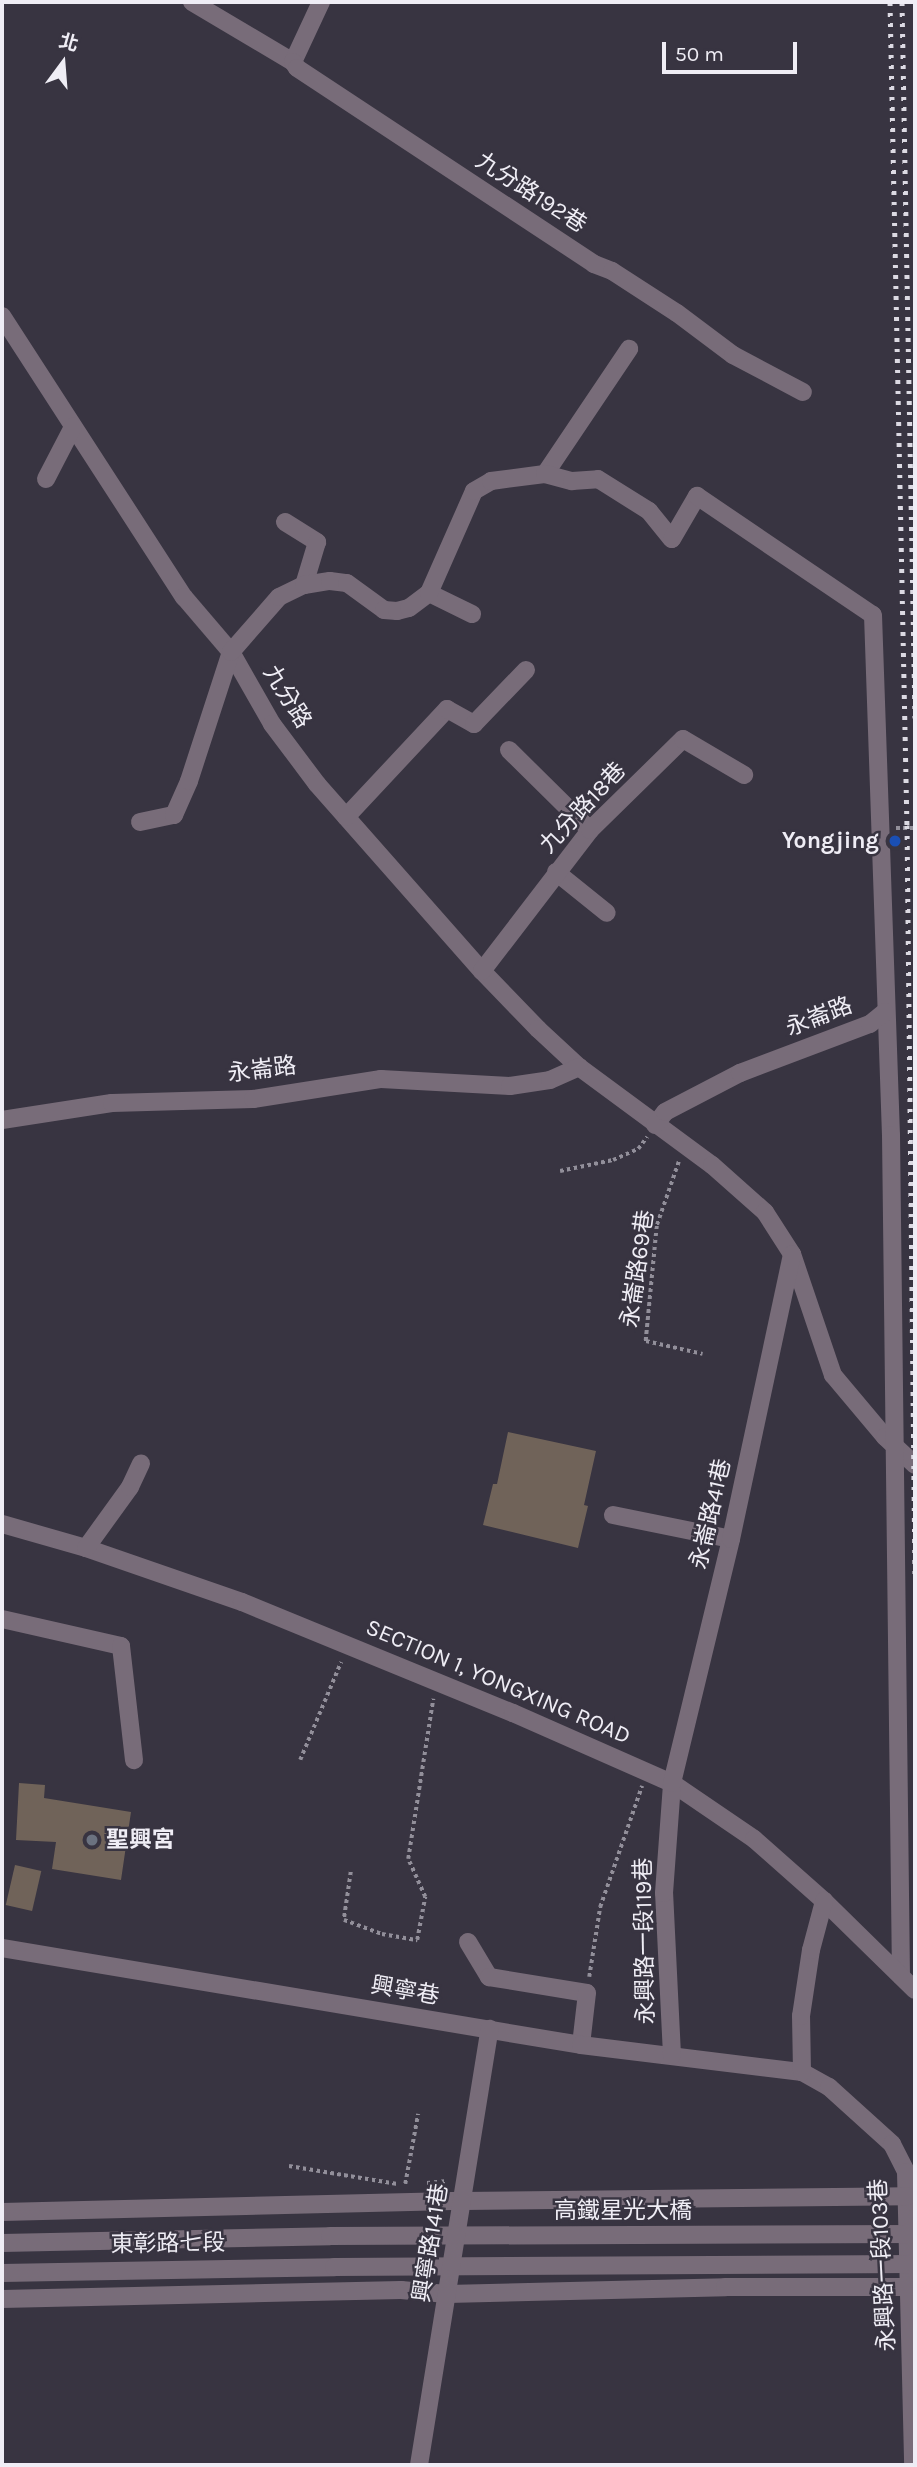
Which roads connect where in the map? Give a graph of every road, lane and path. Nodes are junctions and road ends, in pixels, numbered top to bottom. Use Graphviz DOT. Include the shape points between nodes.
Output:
graph roads {
  1 [pos="192,2"];
  2 [pos="321,2"];
  3 [pos="293,62"];
  4 [pos="2,316"];
  5 [pos="629,349"];
  6 [pos="803,392"];
  7 [pos="73,428"];
  8 [pos="545,474"];
  9 [pos="46,478"];
  10 [pos="285,522"];
  11 [pos="304,585"];
  12 [pos="429,593"];
  13 [pos="472,614"];
  14 [pos="231,652"];
  15 [pos="526,670"];
  16 [pos="509,750"];
  17 [pos="744,775"];
  18 [pos="346,817"];
  19 [pos="140,822"];
  20 [pos="894,828"];
  21 [pos="915,828"];
  22 [pos="590,830"];
  23 [pos="556,872"];
  24 [pos="607,913"];
  25 [pos="482,971"];
  26 [pos="885,1012"];
  27 [pos="579,1067"];
  28 [pos="2,1120"];
  29 [pos="655,1125"];
  30 [pos="684,1146"];
  31 [pos="560,1171"];
  32 [pos="792,1254"];
  33 [pos="704,1354"];
  34 [pos="894,1443"];
  35 [pos="141,1463"];
  36 [pos="915,1465"];
  37 [pos="613,1515"];
  38 [pos="2,1524"];
  39 [pos="731,1539"];
  40 [pos="86,1549"];
  41 [pos="2,1619"];
  42 [pos="348,1646"];
  43 [pos="436,1682"];
  44 [pos="134,1760"];
  45 [pos="300,1760"];
  46 [pos="647,1772"];
  47 [pos="672,1783"];
  48 [pos="351,1872"];
  49 [pos="824,1901"];
  50 [pos="468,1942"];
  51 [pos="2,1948"];
  52 [pos="901,1976"];
  53 [pos="915,1990"];
  54 [pos="587,1993"];
  55 [pos="490,2029"];
  56 [pos="581,2045"];
  57 [pos="672,2055"];
  58 [pos="802,2072"];
  59 [pos="418,2114"];
  60 [pos="289,2166"];
  61 [pos="467,2179"];
  62 [pos="405,2185"];
  63 [pos="907,2196"];
  64 [pos="463,2201"];
  65 [pos="2,2212"];
  66 [pos="915,2234"];
  67 [pos="330,2236"];
  68 [pos="2,2243"];
  69 [pos="915,2264"];
  70 [pos="2,2273"];
  71 [pos="911,2287"];
  72 [pos="447,2294"];
  73 [pos="2,2300"];
  74 [pos="419,2465"];
  75 [pos="914,2465"];
  1 -- 3 [label="street, 九分路192巷"];
  2 -- 3 [label="street"];
  3 -- 6 [label="street, 九分路192巷" via="583,257 677,313 733,355"];
  4 -- 7 [label="street, 九分路"];
  5 -- 8 [label="street"];
  7 -- 9 [label="street"];
  7 -- 14 [label="street, 九分路" via="184,597"];
  8 -- 12 [label="street" via="491,481 474,491"];
  8 -- 26 [label="street, 永崙路" via="572,481 598,479 649,511 672,539 697,496 873,615"];
  10 -- 11 [label="street" via="317,542"];
  11 -- 12 [label="street" via="347,583 384,610 397,611"];
  11 -- 14 [label="street" via="279,597"];
  12 -- 13 [label="street"];
  14 -- 18 [label="street, 九分路" via="272,724"];
  14 -- 19 [label="street" via="174,815"];
  15 -- 18 [label="street" via="474,724 447,709"];
  16 -- 22 [label="street"];
  17 -- 22 [label="street, 九分路18巷" via="683,739"];
  18 -- 25 [label="street, 九分路"];
  20 -- 21 [label="path"];
  22 -- 23 [label="street, 九分路18巷"];
  23 -- 24 [label="street"];
  23 -- 25 [label="street, 九分路18巷"];
  25 -- 27 [label="street, 九分路"];
  26 -- 29 [label="street, 永崙路" via="870,1024 740,1073 665,1112"];
  26 -- 34 [label="street"];
  27 -- 28 [label="street, 永崙路" via="550,1080 510,1086 381,1079 253,1099 112,1102"];
  27 -- 29 [label="street"];
  29 -- 30 [label="street"];
  29 -- 31 [label="path" via="638,1149 612,1160"];
  30 -- 32 [label="street" via="765,1212"];
  30 -- 33 [label="path, 永崙路69巷" via="657,1226 646,1341"];
  32 -- 34 [label="street" via="833,1375"];
  32 -- 39 [label="street, 永崙路41巷"];
  34 -- 36 [label="street"];
  34 -- 52 [label="street"];
  35 -- 40 [label="street" via="130,1487"];
  37 -- 39 [label="street"];
  38 -- 40 [label="street, SECTION 1, YONGXING ROAD"];
  39 -- 47 [label="street, 永崙路41巷"];
  40 -- 42 [label="street, SECTION 1, YONGXING ROAD" via="242,1602"];
  41 -- 44 [label="street" via="121,1646"];
  42 -- 43 [label="street, SECTION 1, YONGXING ROAD"];
  42 -- 45 [label="path"];
  43 -- 46 [label="street, SECTION 1, YONGXING ROAD"];
  43 -- 48 [label="path" via="408,1859 425,1897 417,1940 344,1920"];
  46 -- 47 [label="street, SECTION 1, YONGXING ROAD"];
  46 -- 54 [label="path" via="600,1908"];
  47 -- 49 [label="street, SECTION 1, YONGXING ROAD" via="754,1839"];
  47 -- 57 [label="street, 永興路一段119巷" via="664,1893"];
  49 -- 52 [label="street, SECTION 1, YONGXING ROAD"];
  49 -- 58 [label="street" via="801,2016"];
  50 -- 54 [label="street" via="489,1977"];
  51 -- 55 [label="street, 興寧巷"];
  52 -- 53 [label="street, SECTION 1, YONGXING ROAD"];
  54 -- 56 [label="street"];
  55 -- 56 [label="street, 興寧巷"];
  55 -- 61 [label="street, 興寧路141巷"];
  56 -- 57 [label="street, 興寧巷"];
  57 -- 58 [label="street, 興寧巷"];
  58 -- 63 [label="street, 永興路一段103巷" via="829,2087 891,2144 906,2172"];
  59 -- 62 [label="path"];
  60 -- 62 [label="path"];
  61 -- 62 [label="path"];
  61 -- 64 [label="street, 興寧路141巷"];
  63 -- 64 [label="street"];
  63 -- 71 [label="street, 永興路一段103巷"];
  64 -- 65 [label="street"];
  64 -- 72 [label="street, 興寧路141巷"];
  66 -- 67 [label="street, 高鐵星光大橋"];
  67 -- 68 [label="street, 東彰路七段"];
  69 -- 70 [label="street, 東彰路七段"];
  71 -- 72 [label="street"];
  71 -- 75 [label="street, 永興路一段103巷"];
  72 -- 73 [label="street" via="401,2290"];
  72 -- 74 [label="street, 興寧路141巷"];
}
